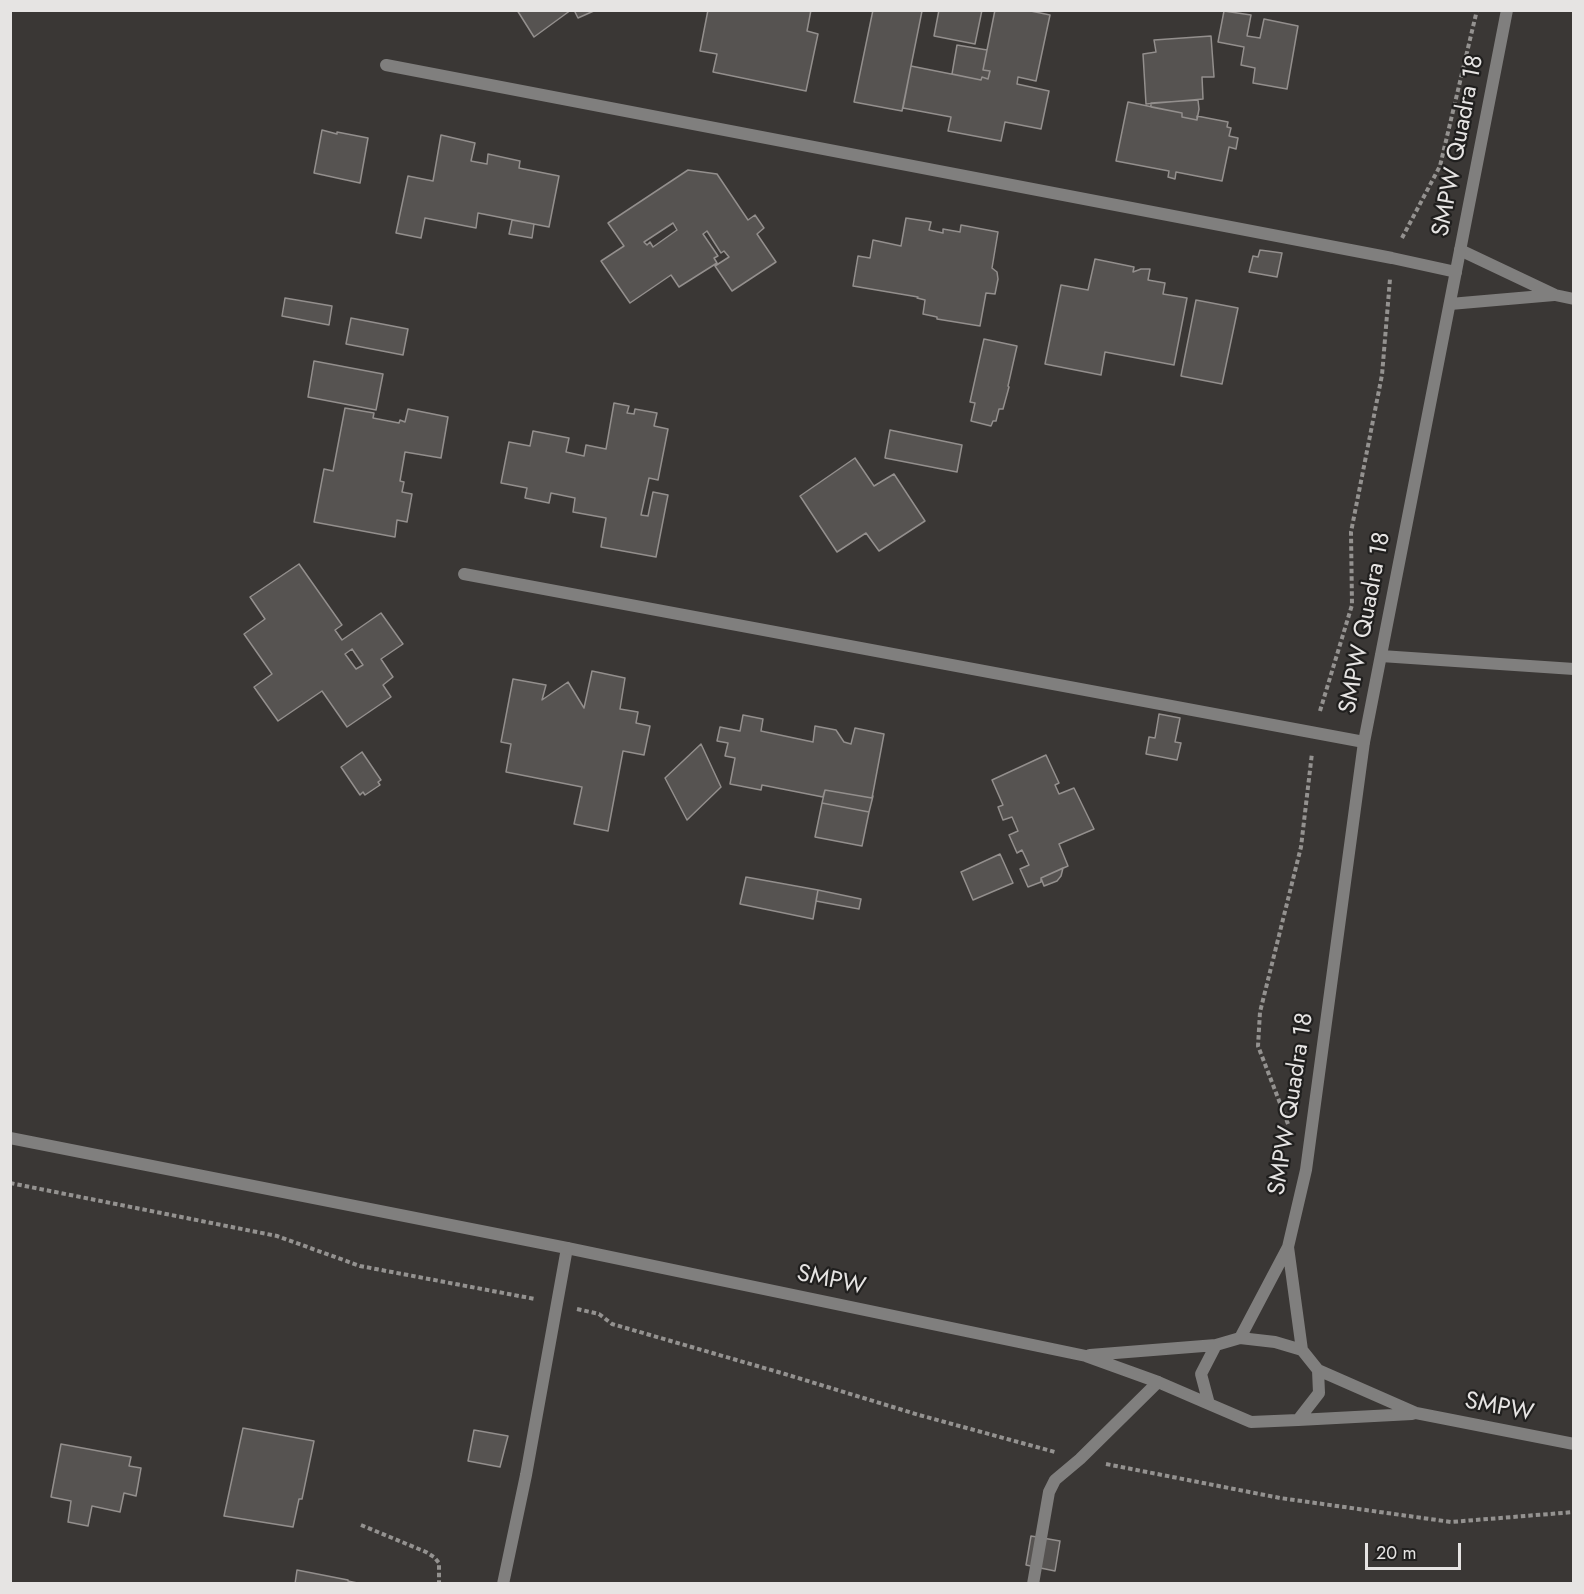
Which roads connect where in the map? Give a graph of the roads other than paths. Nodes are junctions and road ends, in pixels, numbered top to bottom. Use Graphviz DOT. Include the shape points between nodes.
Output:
graph roads {
  1 [pos="1507,10"];
  2 [pos="386,65"];
  3 [pos="1460,250"];
  4 [pos="1456,272"];
  5 [pos="1555,295"];
  6 [pos="1574,299"];
  7 [pos="1450,304"];
  8 [pos="464,574"];
  9 [pos="1381,656"];
  10 [pos="1574,669"];
  11 [pos="1364,742"];
  12 [pos="10,1138"];
  13 [pos="1288,1247"];
  14 [pos="567,1248"];
  15 [pos="1240,1338"];
  16 [pos="1216,1345"];
  17 [pos="1302,1350"];
  18 [pos="1086,1356"];
  19 [pos="1318,1370"];
  20 [pos="1158,1382"];
  21 [pos="1209,1404"];
  22 [pos="1416,1413"];
  23 [pos="1298,1420"];
  24 [pos="1574,1444"];
  25 [pos="503,1584"];
  26 [pos="1033,1584"];
  1 -- 3 [label="street, SMPW Quadra 18"];
  2 -- 4 [label="street"];
  3 -- 4 [label="street, SMPW Quadra 18"];
  3 -- 5 [label="street"];
  4 -- 7 [label="street, SMPW Quadra 18"];
  5 -- 6 [label="street"];
  5 -- 7 [label="street"];
  7 -- 9 [label="street, SMPW Quadra 18"];
  8 -- 11 [label="street"];
  9 -- 10 [label="street"];
  9 -- 11 [label="street, SMPW Quadra 18"];
  11 -- 13 [label="street, SMPW Quadra 18" via="1306,1170"];
  12 -- 14 [label="street, SMPW"];
  13 -- 15 [label="street, SMPW Quadra 18"];
  13 -- 17 [label="street, SMPW Quadra 18"];
  14 -- 18 [label="street, SMPW"];
  14 -- 25 [label="street"];
  15 -- 16 [label="street"];
  15 -- 17 [label="street"];
  16 -- 18 [label="street, SMPW"];
  16 -- 21 [label="street" via="1201,1374"];
  17 -- 19 [label="street"];
  18 -- 20 [label="street, SMPW"];
  19 -- 22 [label="street, SMPW"];
  19 -- 23 [label="street" via="1319,1393"];
  20 -- 21 [label="street, SMPW"];
  20 -- 26 [label="street" via="1055,1480 1049,1492"];
  21 -- 23 [label="street" via="1251,1422"];
  22 -- 23 [label="street, SMPW"];
  22 -- 24 [label="street, SMPW"];
}
